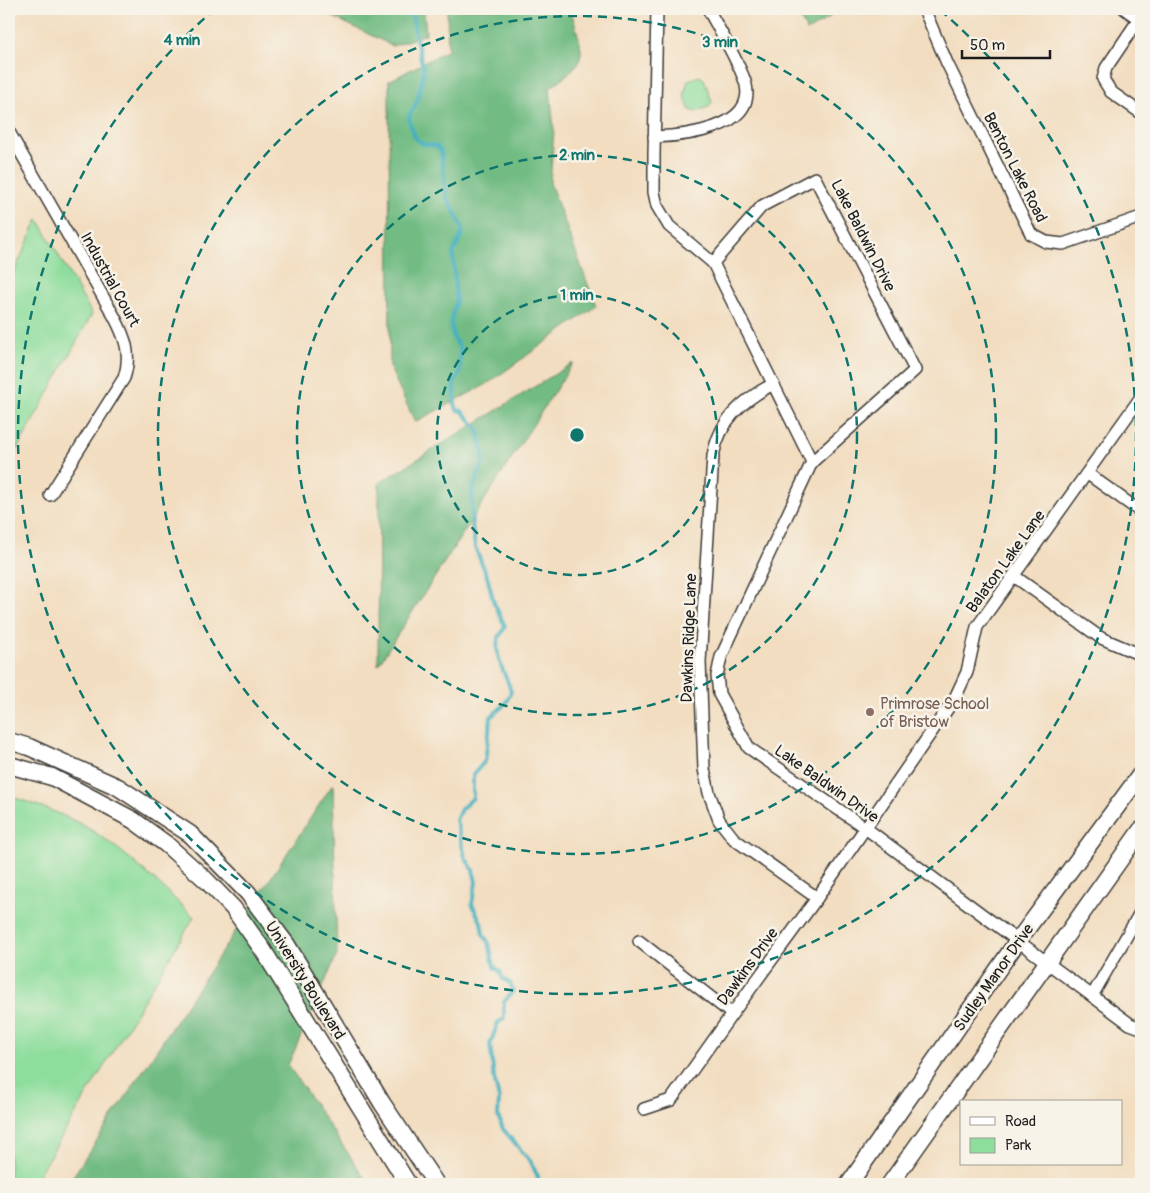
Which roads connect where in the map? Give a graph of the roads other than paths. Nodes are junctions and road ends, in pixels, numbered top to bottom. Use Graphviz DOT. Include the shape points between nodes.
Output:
graph roads {
  1 [pos="658,9"];
  2 [pos="708,9"];
  3 [pos="924,9"];
  4 [pos="1125,9"];
  5 [pos="1140,17"];
  6 [pos="1141,113"];
  7 [pos="9,132"];
  8 [pos="654,136"];
  9 [pos="1141,217"];
  10 [pos="713,263"];
  11 [pos="773,384"];
  12 [pos="1141,397"];
  13 [pos="812,462"];
  14 [pos="1088,474"];
  15 [pos="50,495"];
  16 [pos="1141,512"];
  17 [pos="1014,576"];
  18 [pos="1141,655"];
  19 [pos="9,741"];
  20 [pos="9,765"];
  21 [pos="1141,774"];
  22 [pos="864,827"];
  23 [pos="1141,830"];
  24 [pos="818,898"];
  25 [pos="1141,911"];
  26 [pos="638,941"];
  27 [pos="1017,942"];
  28 [pos="1046,964"];
  29 [pos="1092,996"];
  30 [pos="732,1014"];
  31 [pos="1141,1028"];
  32 [pos="644,1109"];
  33 [pos="408,1184"];
  34 [pos="436,1184"];
  35 [pos="849,1184"];
  36 [pos="890,1184"];
  1 -- 8 [label="street"];
  2 -- 8 [label="street" via="746,83 745,101 733,116 708,131"];
  3 -- 9 [label="street, Benton Lake Road" via="1030,234 1046,242 1063,244"];
  4 -- 5 [label="street"];
  5 -- 6 [label="street" via="1106,68 1103,79 1110,92"];
  7 -- 15 [label="street, Industrial Court" via="127,344 124,378"];
  8 -- 10 [label="street" via="654,192 662,217 678,235"];
  10 -- 11 [label="street"];
  10 -- 13 [label="street, Lake Baldwin Drive" via="762,206 815,178 915,370"];
  11 -- 13 [label="street"];
  11 -- 24 [label="street, Dawkins Ridge Lane" via="750,397 729,417 712,456 700,662 704,769 719,820 734,839"];
  12 -- 14 [label="street, Balaton Lake Lane"];
  13 -- 22 [label="street, Lake Baldwin Drive" via="726,644 717,684 722,701 749,748"];
  14 -- 16 [label="street"];
  14 -- 17 [label="street, Balaton Lake Lane"];
  17 -- 18 [label="street" via="1101,638"];
  17 -- 22 [label="street, Balaton Lake Lane" via="977,627 967,672 955,698"];
  19 -- 34 [label="main road, University Boulevard" via="118,787 190,834 248,893 287,945 382,1103"];
  20 -- 33 [label="main road, University Boulevard" via="52,777 133,820 166,844 233,908 263,950"];
  21 -- 27 [label="main road, Sudley Manor Drive"];
  22 -- 24 [label="street, Dawkins Drive"];
  22 -- 27 [label="street, Lake Baldwin Drive"];
  23 -- 28 [label="main road"];
  24 -- 30 [label="street, Dawkins Drive"];
  25 -- 29 [label="street"];
  26 -- 30 [label="street"];
  27 -- 28 [label="street, Lake Baldwin Drive"];
  27 -- 35 [label="main road, Sudley Manor Drive"];
  28 -- 29 [label="street, Lake Baldwin Drive"];
  28 -- 36 [label="main road"];
  29 -- 31 [label="street, Lake Baldwin Drive" via="1130,1024"];
  30 -- 32 [label="street, Dawkins Drive" via="671,1100"];
}
